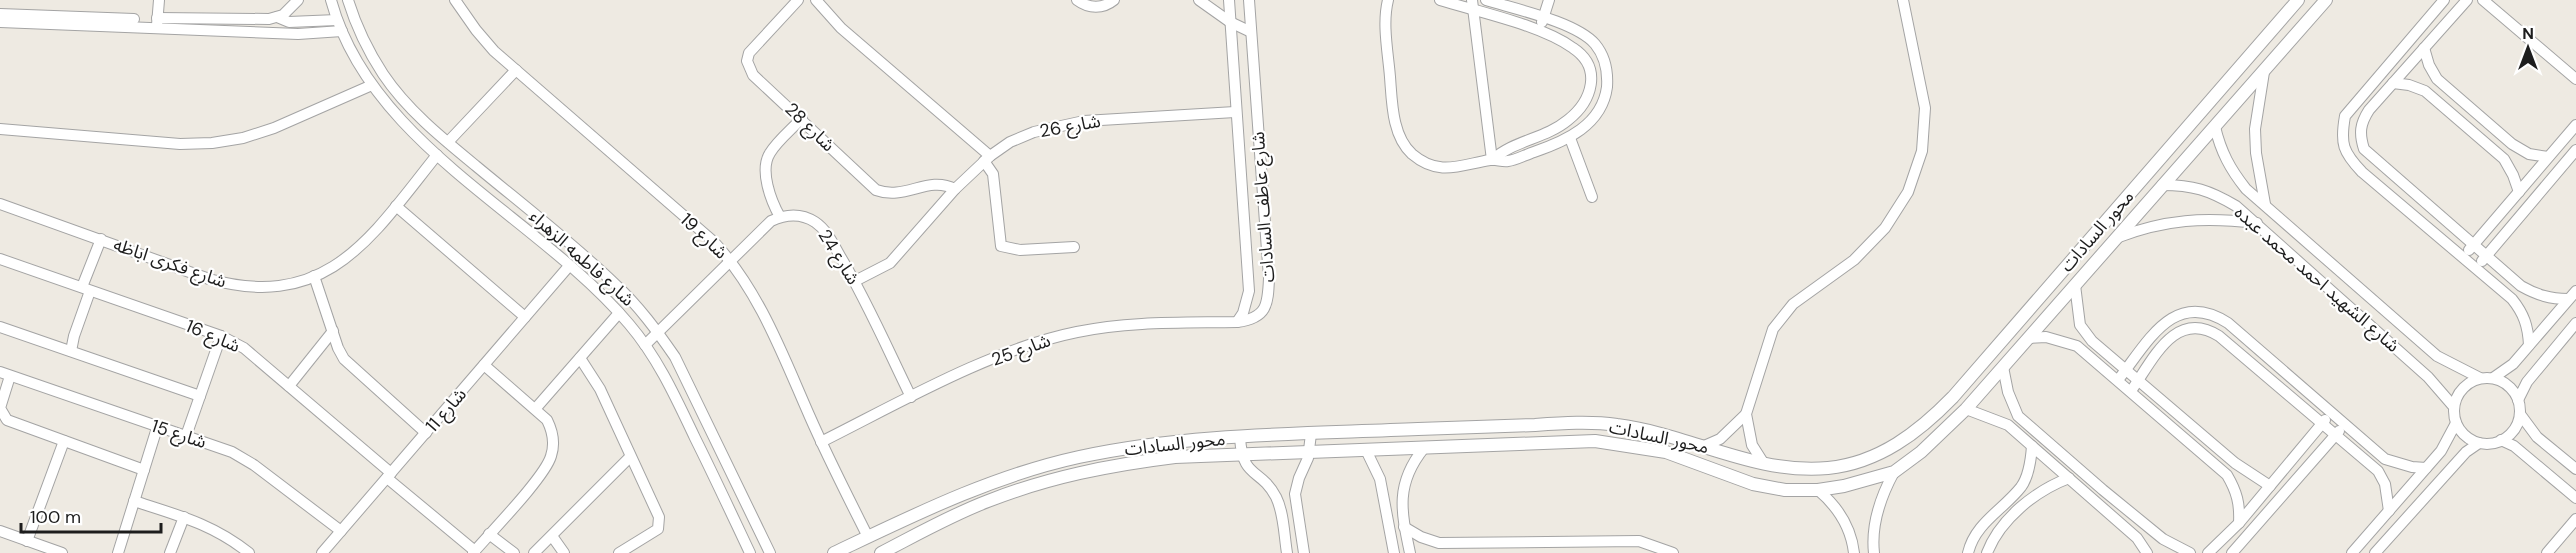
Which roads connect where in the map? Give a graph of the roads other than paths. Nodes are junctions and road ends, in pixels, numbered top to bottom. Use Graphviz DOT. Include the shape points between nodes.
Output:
graph roads {
  1 [pos="159,0"];
  2 [pos="298,0"];
  3 [pos="331,0"];
  4 [pos="348,0"];
  5 [pos="455,0"];
  6 [pos="798,0"];
  7 [pos="816,0"];
  8 [pos="1077,0"];
  9 [pos="1114,0"];
  10 [pos="1199,0"];
  11 [pos="1228,0"];
  12 [pos="1249,0"];
  13 [pos="1388,0"];
  14 [pos="1440,0"];
  15 [pos="1486,0"];
  16 [pos="1550,0"];
  17 [pos="1903,0"];
  18 [pos="2298,0"];
  19 [pos="2326,0"];
  20 [pos="2444,0"];
  21 [pos="2467,0"];
  22 [pos="2486,1"];
  23 [pos="1473,5"];
  24 [pos="1249,13"];
  25 [pos="0,14"];
  26 [pos="277,17"];
  27 [pos="1544,17"];
  28 [pos="134,19"];
  29 [pos="337,20"];
  30 [pos="0,22"];
  31 [pos="1230,22"];
  32 [pos="157,24"];
  33 [pos="342,31"];
  34 [pos="1250,31"];
  35 [pos="1539,31"];
  36 [pos="2258,46"];
  37 [pos="2424,48"];
  38 [pos="2274,60"];
  39 [pos="516,70"];
  40 [pos="2264,72"];
  41 [pos="2576,80"];
  42 [pos="2393,83"];
  43 [pos="372,85"];
  44 [pos="1235,112"];
  45 [pos="802,118"];
  46 [pos="2576,125"];
  47 [pos="2215,127"];
  48 [pos="0,129"];
  49 [pos="1570,138"];
  50 [pos="448,142"];
  51 [pos="2576,150"];
  52 [pos="437,154"];
  53 [pos="2548,157"];
  54 [pos="987,159"];
  55 [pos="1492,160"];
  56 [pos="2162,185"];
  57 [pos="955,189"];
  58 [pos="2518,192"];
  59 [pos="1592,197"];
  60 [pos="2125,199"];
  61 [pos="0,204"];
  62 [pos="2265,204"];
  63 [pos="396,206"];
  64 [pos="2140,211"];
  65 [pos="780,217"];
  66 [pos="2257,223"];
  67 [pos="2116,238"];
  68 [pos="101,239"];
  69 [pos="2473,245"];
  70 [pos="1074,247"];
  71 [pos="2486,256"];
  72 [pos="2463,257"];
  73 [pos="0,259"];
  74 [pos="732,262"];
  75 [pos="569,266"];
  76 [pos="2476,268"];
  77 [pos="314,276"];
  78 [pos="855,281"];
  79 [pos="2075,285"];
  80 [pos="86,289"];
  81 [pos="2572,295"];
  82 [pos="619,313"];
  83 [pos="525,317"];
  84 [pos="1237,322"];
  85 [pos="2576,322"];
  86 [pos="0,327"];
  87 [pos="333,332"];
  88 [pos="658,332"];
  89 [pos="221,336"];
  90 [pos="2029,338"];
  91 [pos="645,345"];
  92 [pos="2529,345"];
  93 [pos="71,351"];
  94 [pos="580,358"];
  95 [pos="484,365"];
  96 [pos="2003,367"];
  97 [pos="2126,370"];
  98 [pos="5,374"];
  99 [pos="2480,378"];
  100 [pos="2493,378"];
  101 [pos="2118,380"];
  102 [pos="2138,381"];
  103 [pos="289,386"];
  104 [pos="2131,391"];
  105 [pos="200,396"];
  106 [pos="911,397"];
  107 [pos="2518,400"];
  108 [pos="2454,406"];
  109 [pos="536,408"];
  110 [pos="1966,410"];
  111 [pos="2331,412"];
  112 [pos="1746,414"];
  113 [pos="2520,414"];
  114 [pos="2322,423"];
  115 [pos="2456,423"];
  116 [pos="2345,424"];
  117 [pos="158,428"];
  118 [pos="426,433"];
  119 [pos="1311,434"];
  120 [pos="2336,435"];
  121 [pos="186,436"];
  122 [pos="1240,438"];
  123 [pos="2501,440"];
  124 [pos="64,441"];
  125 [pos="821,442"];
  126 [pos="2479,442"];
  127 [pos="1704,446"];
  128 [pos="2032,446"];
  129 [pos="1424,448"];
  130 [pos="1366,450"];
  131 [pos="1310,451"];
  132 [pos="2061,453"];
  133 [pos="1242,455"];
  134 [pos="630,457"];
  135 [pos="2052,463"];
  136 [pos="1764,464"];
  137 [pos="2574,465"];
  138 [pos="2426,468"];
  139 [pos="144,470"];
  140 [pos="1894,472"];
  141 [pos="389,476"];
  142 [pos="2069,478"];
  143 [pos="2270,486"];
  144 [pos="1818,490"];
  145 [pos="2576,498"];
  146 [pos="134,501"];
  147 [pos="2389,511"];
  148 [pos="184,517"];
  149 [pos="2576,519"];
  150 [pos="2239,523"];
  151 [pos="1404,527"];
  152 [pos="0,531"];
  153 [pos="340,531"];
  154 [pos="489,534"];
  155 [pos="552,536"];
  156 [pos="868,537"];
  157 [pos="27,541"];
  158 [pos="474,552"];
  159 [pos="1285,552"];
  160 [pos="62,553"];
  161 [pos="118,553"];
  162 [pos="170,553"];
  163 [pos="249,553"];
  164 [pos="322,553"];
  165 [pos="514,553"];
  166 [pos="534,553"];
  167 [pos="564,553"];
  168 [pos="619,553"];
  169 [pos="750,553"];
  170 [pos="770,553"];
  171 [pos="834,553"];
  172 [pos="881,553"];
  173 [pos="1304,553"];
  174 [pos="1394,553"];
  175 [pos="1410,553"];
  176 [pos="1673,553"];
  177 [pos="1854,553"];
  178 [pos="1874,553"];
  179 [pos="1968,553"];
  180 [pos="1987,553"];
  181 [pos="2147,553"];
  182 [pos="2190,553"];
  183 [pos="2208,553"];
  184 [pos="2232,553"];
  185 [pos="2352,553"];
  186 [pos="2375,553"];
  187 [pos="2547,553"];
  1 -- 32 [label="street"];
  2 -- 26 [label="street"];
  3 -- 29 [label="street, شارع فاطمه الزهراء"];
  4 -- 50 [label="street, شارع فاطمه الزهراء" via="370,54 384,75 413,110"];
  5 -- 39 [label="street, شارع 19" via="476,30"];
  6 -- 45 [label="street, شارع 28" via="754,47 747,61 753,75"];
  7 -- 54 [label="street" via="841,28"];
  8 -- 9 [label="street" via="1091,7"];
  10 -- 31 [label="street"];
  11 -- 24 [label="street"];
  11 -- 31 [label="street, شارع عاطف السادات"];
  12 -- 24 [label="street, شارع عاطف السادات"];
  13 -- 55 [label="street" via="1393,111 1399,133 1411,153 1431,165 1454,169"];
  14 -- 23 [label="street"];
  15 -- 27 [label="street"];
  16 -- 27 [label="street"];
  17 -- 112 [label="street" via="1925,108 1922,151 1908,192 1885,228 1854,260 1792,304 1773,329"];
  18 -- 36 [label="street, محور السادات"];
  19 -- 38 [label="street, محور السادات"];
  20 -- 72 [label="street" via="2345,117 2342,137 2348,157 2362,172"];
  21 -- 37 [label="street"];
  22 -- 41 [label="street"];
  23 -- 35 [label="street"];
  23 -- 55 [label="street"];
  24 -- 34 [label="street, شارع عاطف السادات"];
  25 -- 28 [label="street"];
  26 -- 29 [label="street" via="289,22"];
  26 -- 32 [label="street"];
  27 -- 35 [label="street"];
  27 -- 49 [label="street" via="1581,32 1604,59 1608,76 1599,110 1589,124"];
  29 -- 33 [label="street, شارع فاطمه الزهراء"];
  30 -- 32 [label="street"];
  31 -- 34 [label="street"];
  31 -- 44 [label="street, شارع عاطف السادات"];
  32 -- 33 [label="street" via="298,34"];
  33 -- 43 [label="street, شارع فاطمه الزهراء"];
  34 -- 84 [label="street, شارع عاطف السادات" via="1269,295 1267,306 1259,315"];
  35 -- 55 [label="street" via="1574,48 1584,58 1590,72 1587,100 1556,129 1503,149"];
  36 -- 38 [label="street"];
  36 -- 60 [label="street, محور السادات"];
  37 -- 42 [label="street"];
  37 -- 53 [label="street" via="2437,79 2512,144 2529,154"];
  38 -- 40 [label="street, محور السادات"];
  39 -- 50 [label="street"];
  39 -- 74 [label="street, شارع 19"];
  40 -- 47 [label="street, محور السادات"];
  40 -- 62 [label="street" via="2255,129"];
  42 -- 58 [label="street" via="2425,91 2504,159"];
  42 -- 69 [label="street" via="2362,122 2364,149"];
  43 -- 48 [label="street" via="274,128 212,143 180,144"];
  43 -- 52 [label="street, شارع فاطمه الزهراء" via="409,129"];
  44 -- 54 [label="street, شارع 26" via="1058,125 1010,142"];
  44 -- 84 [label="street, شارع عاطف السادات" via="1249,291"];
  45 -- 57 [label="street, شارع 28" via="876,190 897,195 939,184"];
  45 -- 65 [label="street" via="766,163 771,197"];
  46 -- 53 [label="street"];
  47 -- 56 [label="street, محور السادات"];
  47 -- 62 [label="street, شارع الشهيد احمد محمد عبده" via="2231,170"];
  49 -- 55 [label="street" via="1507,161"];
  49 -- 59 [label="street"];
  50 -- 52 [label="street"];
  50 -- 52 [label="street"];
  50 -- 88 [label="street, شارع فاطمه الزهراء" via="615,284"];
  51 -- 71 [label="street"];
  52 -- 63 [label="street, شارع فكرى اباظه"];
  52 -- 75 [label="street, شارع فاطمه الزهراء"];
  53 -- 58 [label="street"];
  54 -- 57 [label="street, شارع 26"];
  54 -- 70 [label="street" via="993,174 1001,246 1020,250"];
  56 -- 64 [label="street, محور السادات"];
  56 -- 66 [label="street, شارع الشهيد احمد محمد عبده" via="2188,185 2213,192"];
  57 -- 78 [label="street, شارع 26" via="890,263"];
  58 -- 69 [label="street"];
  60 -- 64 [label="street"];
  60 -- 136 [label="street, محور السادات" via="1928,423 1867,458 1833,467 1797,470"];
  61 -- 68 [label="street, شارع فكرى اباظه"];
  62 -- 99 [label="street, شارع الشهيد احمد محمد عبده" via="2437,356"];
  63 -- 77 [label="street, شارع فكرى اباظه" via="356,252"];
  63 -- 83 [label="street"];
  64 -- 67 [label="street, محور السادات"];
  65 -- 74 [label="street" via="771,221"];
  65 -- 78 [label="street, شارع 24" via="797,215 814,221"];
  66 -- 67 [label="street" via="2185,220 2149,226"];
  66 -- 108 [label="street, شارع الشهيد احمد محمد عبده" via="2428,377"];
  67 -- 79 [label="street, محور السادات"];
  68 -- 77 [label="street, شارع فكرى اباظه" via="232,285 275,286"];
  68 -- 80 [label="street"];
  69 -- 71 [label="street"];
  69 -- 72 [label="street"];
  71 -- 76 [label="street"];
  71 -- 81 [label="street" via="2535,294 2552,299"];
  72 -- 76 [label="street"];
  73 -- 80 [label="street, شارع 16"];
  74 -- 88 [label="street"];
  74 -- 125 [label="street, شارع 19" via="765,315"];
  75 -- 82 [label="street, شارع فاطمه الزهراء"];
  75 -- 83 [label="street, شارع 11"];
  76 -- 92 [label="street" via="2522,312"];
  77 -- 87 [label="street"];
  78 -- 106 [label="street, شارع 24"];
  79 -- 90 [label="street, محور السادات"];
  79 -- 97 [label="street" via="2080,325 2086,336"];
  80 -- 89 [label="street, شارع 16"];
  80 -- 93 [label="street"];
  81 -- 92 [label="street"];
  82 -- 91 [label="street, شارع فاطمه الزهراء"];
  82 -- 94 [label="street"];
  83 -- 95 [label="street, شارع 11"];
  84 -- 106 [label="street, شارع 25" via="1141,324 1050,338 997,357"];
  85 -- 107 [label="street" via="2527,382"];
  86 -- 93 [label="street"];
  87 -- 103 [label="street"];
  87 -- 118 [label="street" via="344,359"];
  88 -- 91 [label="street"];
  88 -- 170 [label="street, شارع فاطمه الزهراء" via="675,357"];
  89 -- 103 [label="street, شارع 16" via="244,348"];
  89 -- 105 [label="street"];
  90 -- 96 [label="street, محور السادات"];
  90 -- 101 [label="street" via="2046,337 2077,346"];
  91 -- 169 [label="street, شارع فاطمه الزهراء" via="671,386"];
  92 -- 100 [label="street" via="2513,364"];
  93 -- 105 [label="street"];
  94 -- 109 [label="street"];
  94 -- 134 [label="street" via="600,389"];
  95 -- 109 [label="street"];
  95 -- 118 [label="street, شارع 11"];
  96 -- 110 [label="street, محور السادات"];
  96 -- 132 [label="street" via="2018,416"];
  97 -- 101 [label="street"];
  97 -- 102 [label="street"];
  97 -- 111 [label="street" via="2161,326 2180,314 2202,311 2229,323"];
  98 -- 117 [label="street, شارع 15"];
  98 -- 124 [label="street" via="2,415"];
  99 -- 100 [label="street"];
  99 -- 108 [label="street" via="2463,388"];
  100 -- 107 [label="street" via="2508,386"];
  101 -- 104 [label="street"];
  102 -- 104 [label="street"];
  102 -- 114 [label="street" via="2169,338 2194,326 2208,328"];
  102 -- 143 [label="street" via="2235,464"];
  103 -- 141 [label="street, شارع 16"];
  104 -- 150 [label="street" via="2227,475 2236,490"];
  105 -- 121 [label="street"];
  106 -- 125 [label="street, شارع 25"];
  107 -- 113 [label="street"];
  108 -- 115 [label="street"];
  109 -- 154 [label="street" via="551,429 552,456 544,471"];
  110 -- 128 [label="street" via="2008,425"];
  110 -- 140 [label="street, محور السادات"];
  111 -- 114 [label="street"];
  111 -- 116 [label="street"];
  112 -- 127 [label="street" via="1720,439"];
  112 -- 136 [label="street" via="1752,445"];
  113 -- 123 [label="street" via="2517,425"];
  113 -- 137 [label="street" via="2537,436"];
  114 -- 120 [label="street"];
  114 -- 143 [label="street"];
  115 -- 126 [label="street" via="2469,439"];
  115 -- 138 [label="street" via="2441,451"];
  116 -- 120 [label="street"];
  116 -- 138 [label="street" via="2385,459"];
  117 -- 121 [label="street, شارع 15"];
  117 -- 139 [label="street"];
  118 -- 141 [label="street, شارع 11"];
  119 -- 122 [label="street, محور السادات"];
  119 -- 127 [label="street, محور السادات" via="1617,424"];
  119 -- 131 [label="street"];
  120 -- 147 [label="street" via="2378,471 2389,497"];
  120 -- 184 [label="street"];
  121 -- 153 [label="street, شارع 15" via="232,452 254,465"];
  122 -- 133 [label="street"];
  122 -- 156 [label="street, محور السادات" via="1122,449 1040,467 982,485"];
  123 -- 126 [label="street"];
  123 -- 145 [label="street" via="2514,446"];
  124 -- 139 [label="street"];
  124 -- 157 [label="street"];
  125 -- 156 [label="street, شارع 19"];
  126 -- 186 [label="street"];
  127 -- 136 [label="street, محور السادات"];
  128 -- 135 [label="street"];
  128 -- 179 [label="street" via="2021,487 1979,528"];
  129 -- 130 [label="street, محور السادات"];
  129 -- 144 [label="street, محور السادات" via="1559,441 1630,445 1665,452 1753,484 1785,490"];
  129 -- 151 [label="street" via="1405,478 1401,496"];
  130 -- 131 [label="street, محور السادات"];
  130 -- 174 [label="street" via="1380,479"];
  131 -- 133 [label="street, محور السادات"];
  131 -- 173 [label="street" via="1295,494"];
  132 -- 135 [label="street"];
  132 -- 182 [label="street" via="2163,539"];
  133 -- 159 [label="street" via="1277,500"];
  133 -- 172 [label="street, محور السادات" via="1122,463 1060,476 986,501"];
  134 -- 155 [label="street"];
  134 -- 168 [label="street" via="660,523 653,534"];
  135 -- 142 [label="street"];
  138 -- 147 [label="street"];
  139 -- 146 [label="street"];
  140 -- 144 [label="street, محور السادات"];
  140 -- 178 [label="street" via="1877,515"];
  141 -- 153 [label="street, شارع 11"];
  141 -- 158 [label="street, شارع 16"];
  142 -- 180 [label="street" via="2031,499 2003,525"];
  142 -- 181 [label="street" via="2137,538"];
  143 -- 150 [label="street"];
  144 -- 177 [label="street" via="1845,521"];
  146 -- 148 [label="street"];
  146 -- 161 [label="street"];
  147 -- 185 [label="street"];
  148 -- 162 [label="street"];
  148 -- 163 [label="street" via="216,529"];
  149 -- 187 [label="street"];
  150 -- 183 [label="street"];
  151 -- 175 [label="street"];
  151 -- 176 [label="street" via="1439,543 1639,541"];
  152 -- 157 [label="street"];
  153 -- 164 [label="street, شارع 11"];
  154 -- 158 [label="street"];
  154 -- 165 [label="street"];
  155 -- 166 [label="street"];
  155 -- 167 [label="street"];
  156 -- 171 [label="street, محور السادات"];
  157 -- 160 [label="street"];
}
